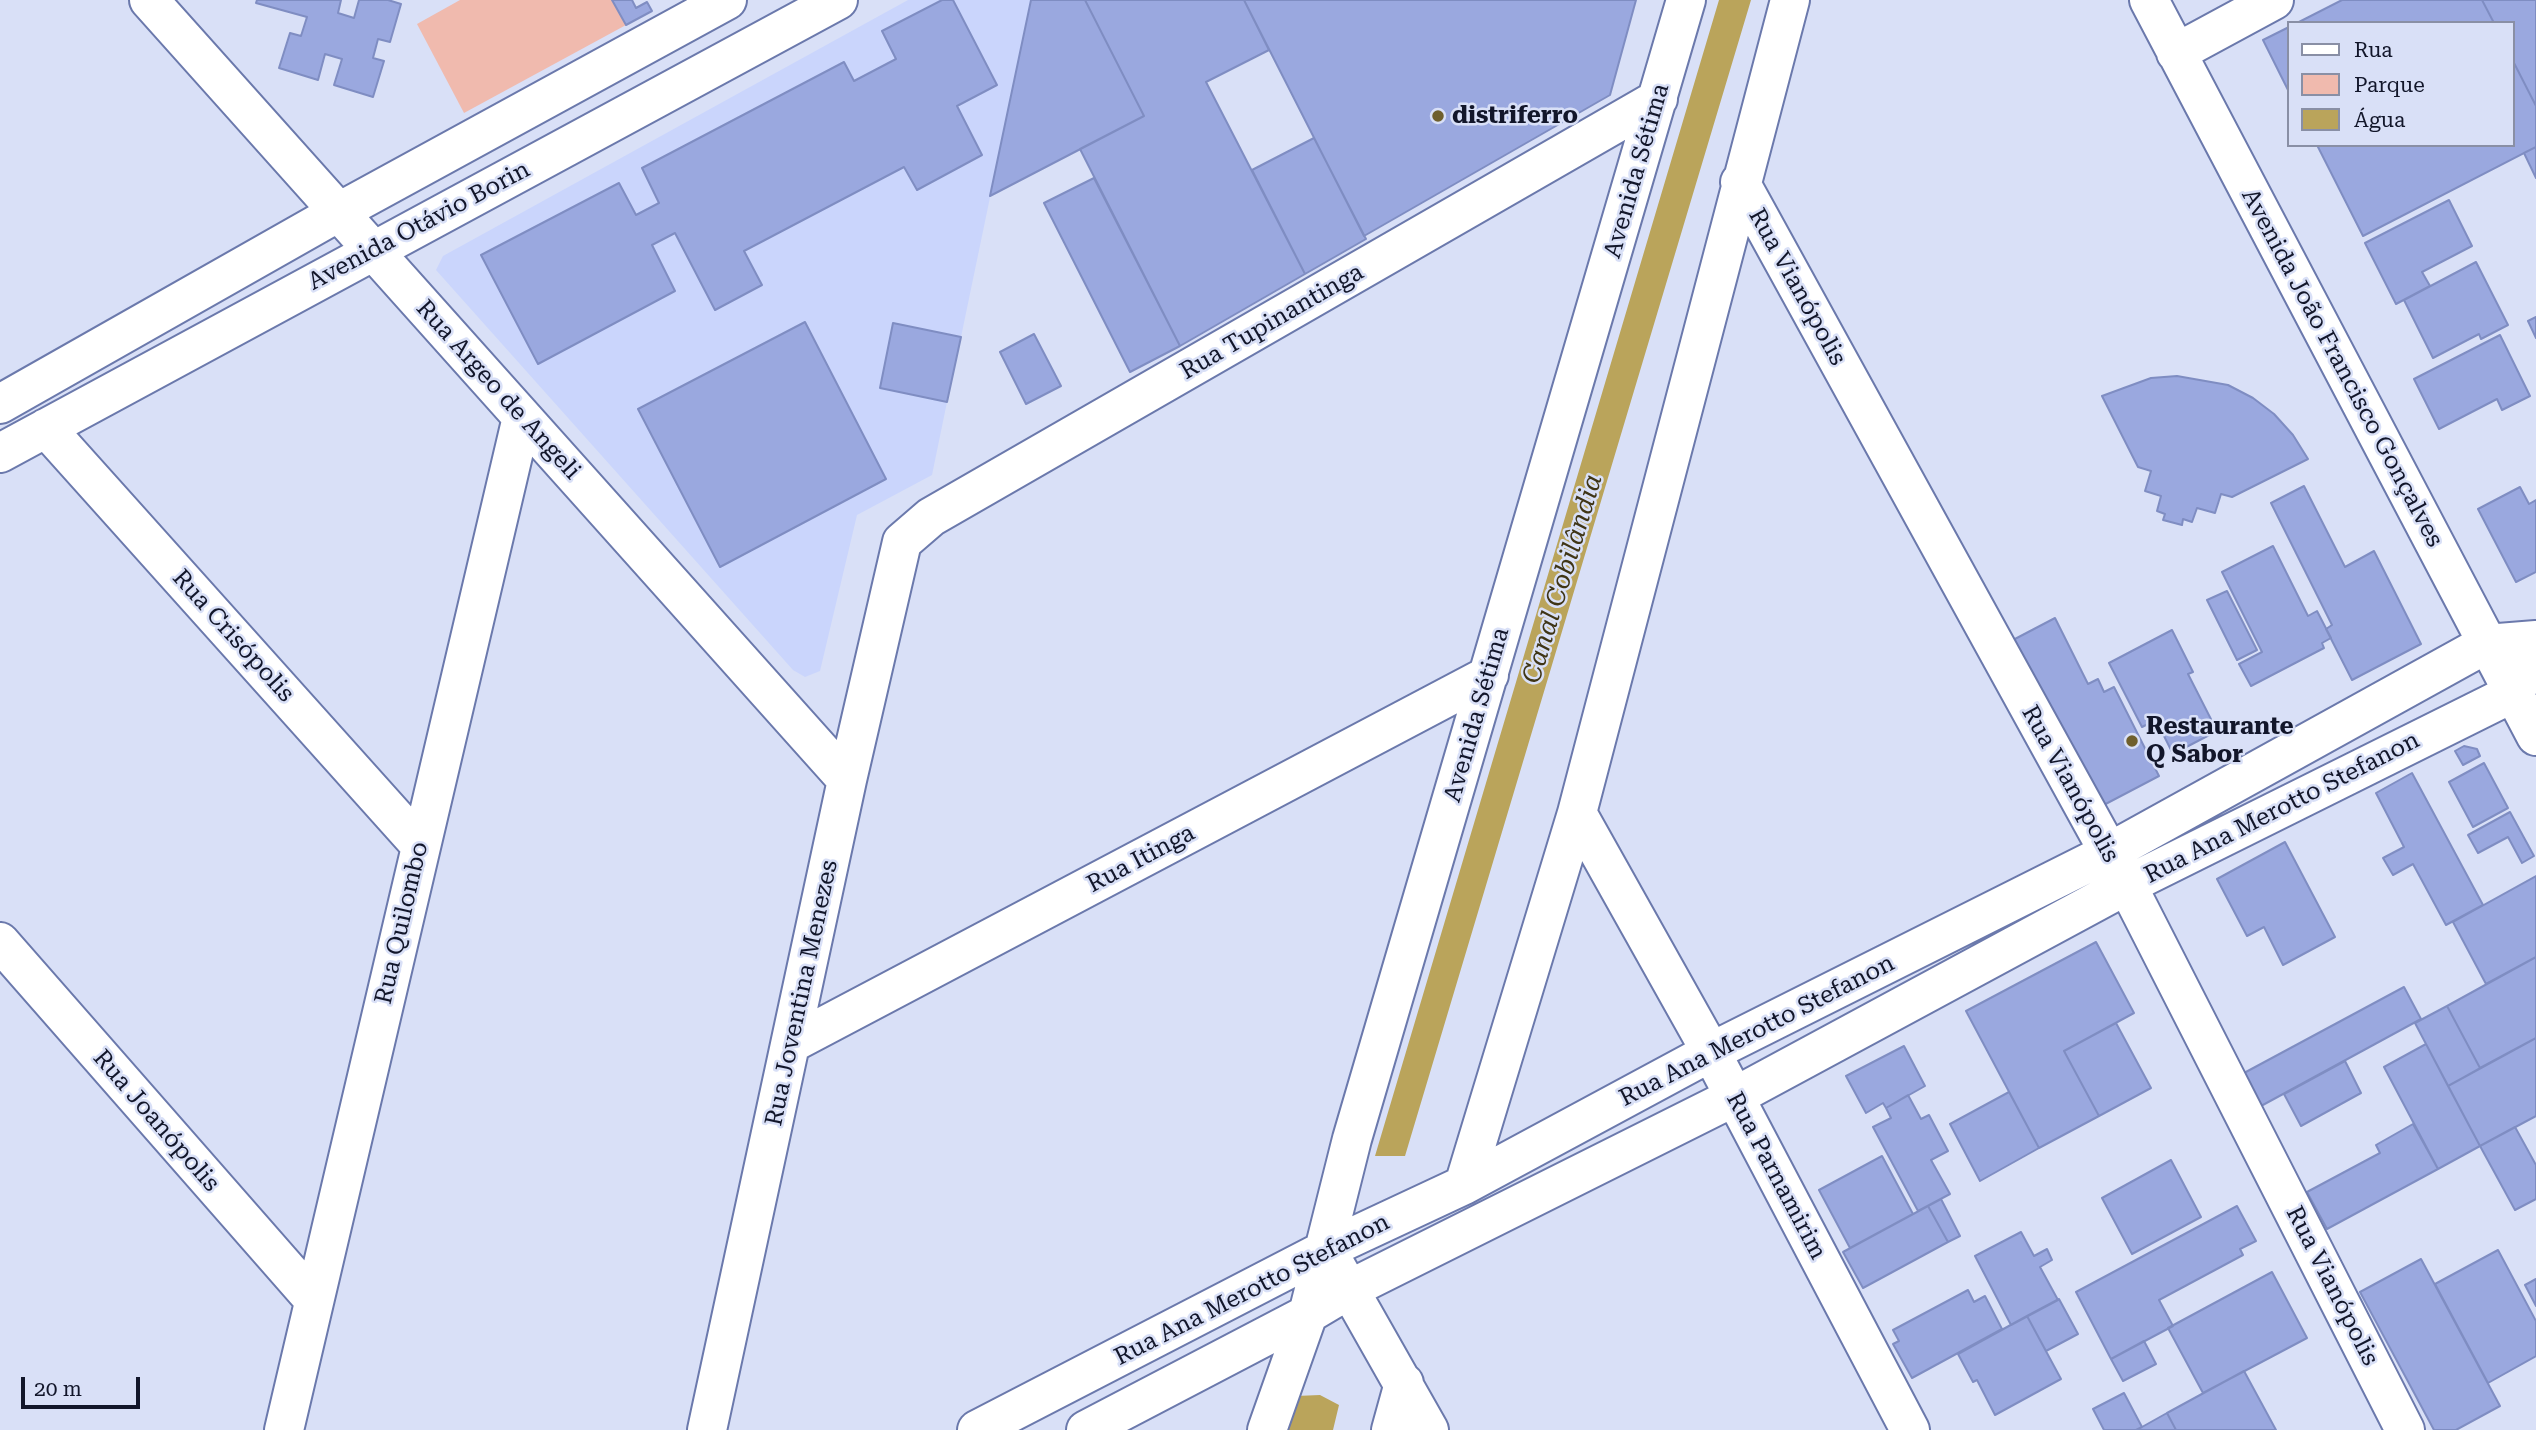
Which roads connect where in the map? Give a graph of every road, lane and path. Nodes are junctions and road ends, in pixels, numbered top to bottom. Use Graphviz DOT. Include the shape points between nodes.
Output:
graph roads {
  1 [pos="149,0"];
  2 [pos="727,0"];
  3 [pos="838,0"];
  4 [pos="1686,0"];
  5 [pos="1790,0"];
  6 [pos="2149,0"];
  7 [pos="2274,0"];
  8 [pos="780,13"];
  9 [pos="2176,53"];
  10 [pos="1658,99"];
  11 [pos="1740,182"];
  12 [pos="337,213"];
  13 [pos="373,251"];
  14 [pos="4,396"];
  15 [pos="522,417"];
  16 [pos="46,428"];
  17 [pos="0,453"];
  18 [pos="896,555"];
  19 [pos="2536,640"];
  20 [pos="2486,644"];
  21 [pos="2536,660"];
  22 [pos="1489,675"];
  23 [pos="2513,693"];
  24 [pos="2536,736"];
  25 [pos="847,780"];
  26 [pos="1577,813"];
  27 [pos="421,845"];
  28 [pos="2108,853"];
  29 [pos="2127,885"];
  30 [pos="0,942"];
  31 [pos="792,1043"];
  32 [pos="1711,1052"];
  33 [pos="1734,1097"];
  34 [pos="1464,1185"];
  35 [pos="1326,1249"];
  36 [pos="1349,1289"];
  37 [pos="313,1299"];
  38 [pos="1308,1314"];
  39 [pos="1404,1383"];
  40 [pos="284,1430"];
  41 [pos="707,1430"];
  42 [pos="977,1430"];
  43 [pos="1086,1430"];
  44 [pos="1267,1430"];
  45 [pos="1391,1430"];
  46 [pos="1429,1430"];
  47 [pos="1910,1430"];
  48 [pos="2405,1430"];
  1 -- 12 [label="street, Rua Argeo de Angeli"];
  2 -- 12 [label="street, Avenida Otávio Borin"];
  3 -- 8 [label="street, Avenida Otávio Borin"];
  4 -- 10 [label="street, Avenida Sétima"];
  5 -- 11 [label="street"];
  6 -- 9 [label="street, Avenida João Francisco Gonçalves"];
  7 -- 9 [label="street"];
  8 -- 13 [label="street, Avenida Otávio Borin"];
  9 -- 20 [label="street, Avenida João Francisco Gonçalves"];
  10 -- 18 [label="street, Rua Tupinantinga" via="931,517 902,542"];
  10 -- 22 [label="street, Avenida Sétima"];
  11 -- 26 [label="street"];
  11 -- 28 [label="street, Rua Vianópolis"];
  12 -- 13 [label="street, Rua Argeo de Angeli"];
  12 -- 14 [label="street, Avenida Otávio Borin"];
  13 -- 15 [label="street, Rua Argeo de Angeli"];
  13 -- 16 [label="street, Avenida Otávio Borin"];
  15 -- 25 [label="street, Rua Argeo de Angeli"];
  15 -- 27 [label="street, Rua Quilombo"];
  16 -- 17 [label="street, Avenida Otávio Borin"];
  16 -- 27 [label="street, Rua Crisópolis"];
  18 -- 25 [label="street, Rua Joventina Menezes"];
  19 -- 20 [label="street, Rua Ana Merotto Stefanon"];
  20 -- 23 [label="street, Avenida João Francisco Gonçalves"];
  20 -- 28 [label="street, Rua Ana Merotto Stefanon"];
  21 -- 23 [label="street, Rua Ana Merotto Stefanon"];
  22 -- 31 [label="street, Rua Itinga"];
  22 -- 35 [label="street, Avenida Sétima" via="1352,1139"];
  23 -- 24 [label="street, Avenida João Francisco Gonçalves"];
  23 -- 29 [label="street, Rua Ana Merotto Stefanon"];
  25 -- 31 [label="street, Rua Joventina Menezes"];
  26 -- 32 [label="street, Rua Parnamirim"];
  26 -- 34 [label="street"];
  27 -- 37 [label="street, Rua Quilombo"];
  28 -- 29 [label="street, Rua Vianópolis"];
  28 -- 32 [label="street, Rua Ana Merotto Stefanon"];
  29 -- 33 [label="street, Rua Ana Merotto Stefanon"];
  29 -- 48 [label="street, Rua Vianópolis"];
  30 -- 37 [label="street, Rua Joanópolis"];
  31 -- 41 [label="street, Rua Joventina Menezes"];
  32 -- 33 [label="street, Rua Parnamirim"];
  32 -- 34 [label="street, Rua Ana Merotto Stefanon"];
  33 -- 36 [label="street, Rua Ana Merotto Stefanon"];
  33 -- 47 [label="street, Rua Parnamirim"];
  34 -- 35 [label="street, Rua Ana Merotto Stefanon"];
  35 -- 36 [label="street"];
  35 -- 38 [label="street, Avenida Sétima"];
  35 -- 42 [label="street, Rua Ana Merotto Stefanon"];
  36 -- 38 [label="street, Rua Ana Merotto Stefanon"];
  36 -- 39 [label="street"];
  37 -- 40 [label="street, Rua Quilombo"];
  38 -- 43 [label="street, Rua Ana Merotto Stefanon"];
  38 -- 44 [label="street, Avenida Sétima"];
  39 -- 45 [label="street"];
  39 -- 46 [label="street"];
}
